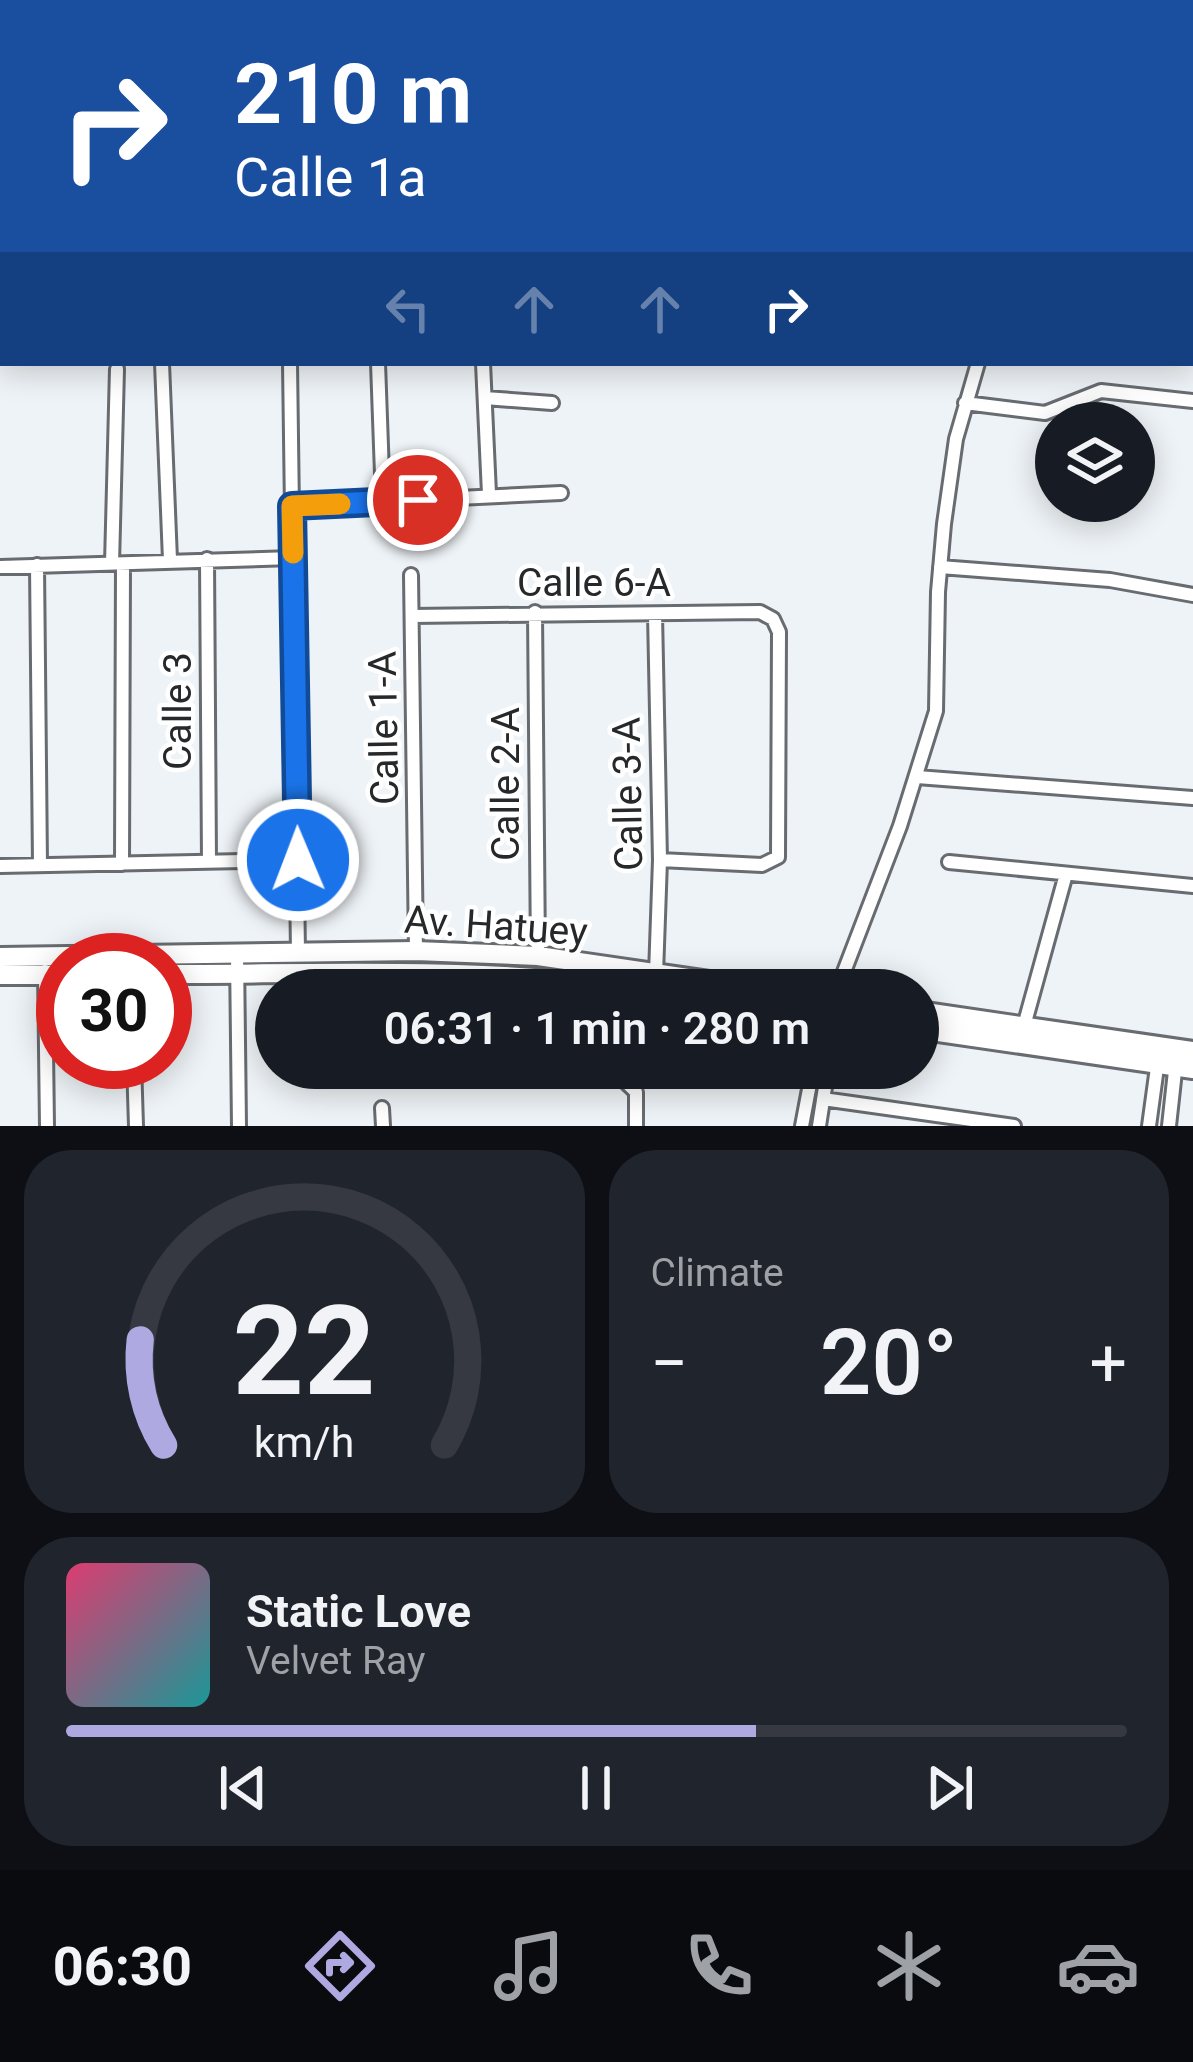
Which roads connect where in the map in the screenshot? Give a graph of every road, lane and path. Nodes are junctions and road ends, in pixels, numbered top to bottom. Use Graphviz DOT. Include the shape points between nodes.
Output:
graph roads {
  1 [pos="161,366"];
  2 [pos="290,366"];
  3 [pos="378,366"];
  4 [pos="483,366"];
  5 [pos="977,366"];
  6 [pos="117,369"];
  7 [pos="485,398"];
  8 [pos="1193,401"];
  9 [pos="964,403"];
  10 [pos="552,404"];
  11 [pos="561,493"];
  12 [pos="489,494"];
  13 [pos="383,502"];
  14 [pos="292,506"];
  15 [pos="293,558"];
  16 [pos="207,559"];
  17 [pos="170,560"];
  18 [pos="117,564"];
  19 [pos="37,565"];
  20 [pos="0,567"];
  21 [pos="940,567"];
  22 [pos="411,575"];
  23 [pos="1193,595"];
  24 [pos="535,612"];
  25 [pos="655,614"];
  26 [pos="412,616"];
  27 [pos="917,777"];
  28 [pos="1193,798"];
  29 [pos="298,860"];
  30 [pos="660,860"];
  31 [pos="209,862"];
  32 [pos="950,862"];
  33 [pos="122,863"];
  34 [pos="40,865"];
  35 [pos="0,866"];
  36 [pos="1066,874"];
  37 [pos="1193,886"];
  38 [pos="416,951"];
  39 [pos="298,953"];
  40 [pos="538,956"];
  41 [pos="0,957"];
  42 [pos="237,964"];
  43 [pos="36,965"];
  44 [pos="192,965"];
  45 [pos="387,969"];
  46 [pos="573,969"];
  47 [pos="654,969"];
  48 [pos="845,969"];
  49 [pos="36,970"];
  50 [pos="192,970"];
  51 [pos="0,975"];
  52 [pos="939,1014"];
  53 [pos="1024,1026"];
  54 [pos="939,1031"];
  55 [pos="1176,1058"];
  56 [pos="48,1089"];
  57 [pos="135,1089"];
  58 [pos="633,1089"];
  59 [pos="809,1089"];
  60 [pos="825,1089"];
  61 [pos="824,1099"];
  62 [pos="382,1108"];
  63 [pos="47,1126"];
  64 [pos="136,1126"];
  65 [pos="239,1126"];
  66 [pos="383,1126"];
  67 [pos="636,1126"];
  68 [pos="802,1126"];
  69 [pos="819,1126"];
  70 [pos="1014,1126"];
  71 [pos="1149,1126"];
  72 [pos="1169,1126"];
  1 -- 17 [label="street"];
  2 -- 14 [label="street"];
  3 -- 13 [label="street"];
  4 -- 7 [label="street"];
  5 -- 9 [label="street"];
  6 -- 18 [label="street"];
  7 -- 10 [label="street"];
  7 -- 12 [label="street"];
  8 -- 9 [label="street" via="1101,391 1052,412"];
  9 -- 21 [label="street"];
  11 -- 12 [label="street"];
  12 -- 13 [label="street"];
  13 -- 14 [label="street"];
  14 -- 15 [label="street"];
  15 -- 16 [label="street"];
  15 -- 29 [label="street"];
  16 -- 17 [label="street"];
  16 -- 31 [label="street, Calle 3"];
  17 -- 18 [label="street"];
  18 -- 19 [label="street"];
  18 -- 33 [label="street"];
  19 -- 20 [label="street"];
  19 -- 34 [label="street"];
  21 -- 23 [label="street"];
  21 -- 27 [label="street" via="936,711"];
  22 -- 26 [label="street, Calle 1-A"];
  24 -- 25 [label="street, Calle 6-A"];
  24 -- 26 [label="street, Calle 6-A"];
  24 -- 40 [label="street, Calle 2-A"];
  25 -- 30 [label="street, Calle 3-A"];
  25 -- 30 [label="street, Calle 6-A" via="760,612 779,632 774,862"];
  26 -- 38 [label="street, Calle 1-A"];
  27 -- 28 [label="street"];
  27 -- 48 [label="street"];
  29 -- 31 [label="street"];
  29 -- 39 [label="street"];
  30 -- 47 [label="street, Calle 3-A"];
  31 -- 33 [label="street"];
  32 -- 36 [label="street"];
  33 -- 34 [label="street"];
  34 -- 35 [label="street"];
  36 -- 37 [label="street"];
  36 -- 53 [label="street"];
  38 -- 39 [label="main road, Av. Hatuey"];
  38 -- 40 [label="main road, Av. Hatuey"];
  39 -- 42 [label="main road, Av. Hatuey"];
  40 -- 46 [label="main road, Av. Hatuey"];
  41 -- 43 [label="main road, Av. Hatuey"];
  42 -- 44 [label="main road, Av. Hatuey"];
  42 -- 45 [label="main road, Av. Hatuey"];
  42 -- 50 [label="main road, Av. Hatuey"];
  42 -- 65 [label="street"];
  49 -- 51 [label="main road, Av. Hatuey"];
  52 -- 53 [label="main road"];
  53 -- 55 [label="main road"];
  54 -- 55 [label="main road"];
  55 -- 71 [label="street"];
  55 -- 72 [label="street"];
  56 -- 63 [label="street"];
  57 -- 64 [label="street"];
  58 -- 67 [label="street"];
  59 -- 68 [label="street"];
  60 -- 61 [label="street"];
  61 -- 69 [label="street"];
  61 -- 70 [label="street"];
  62 -- 66 [label="street"];
}
